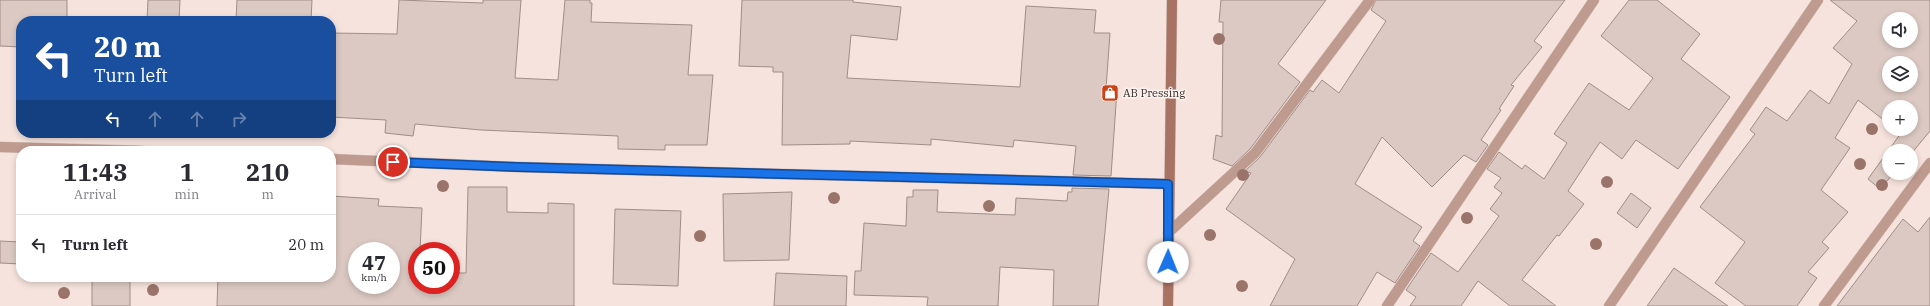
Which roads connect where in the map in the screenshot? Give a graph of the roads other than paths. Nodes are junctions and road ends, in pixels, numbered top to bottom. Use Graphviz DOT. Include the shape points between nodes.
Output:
graph roads {
  1 [pos="1172,0"];
  2 [pos="1370,0"];
  3 [pos="1594,0"];
  4 [pos="1818,0"];
  5 [pos="0,147"];
  6 [pos="16,147"];
  7 [pos="336,159"];
  8 [pos="1930,163"];
  9 [pos="1168,184"];
  10 [pos="1168,234"];
  11 [pos="1168,306"];
  12 [pos="1387,306"];
  13 [pos="1609,306"];
  14 [pos="1824,306"];
  1 -- 9 [label="main road" via="1172,95"];
  2 -- 10 [label="street" via="1256,153"];
  3 -- 12 [label="street"];
  4 -- 13 [label="street"];
  5 -- 6 [label="street"];
  7 -- 9 [label="street" via="517,167"];
  8 -- 14 [label="street"];
  9 -- 10 [label="main road"];
  10 -- 11 [label="main road"];
}
